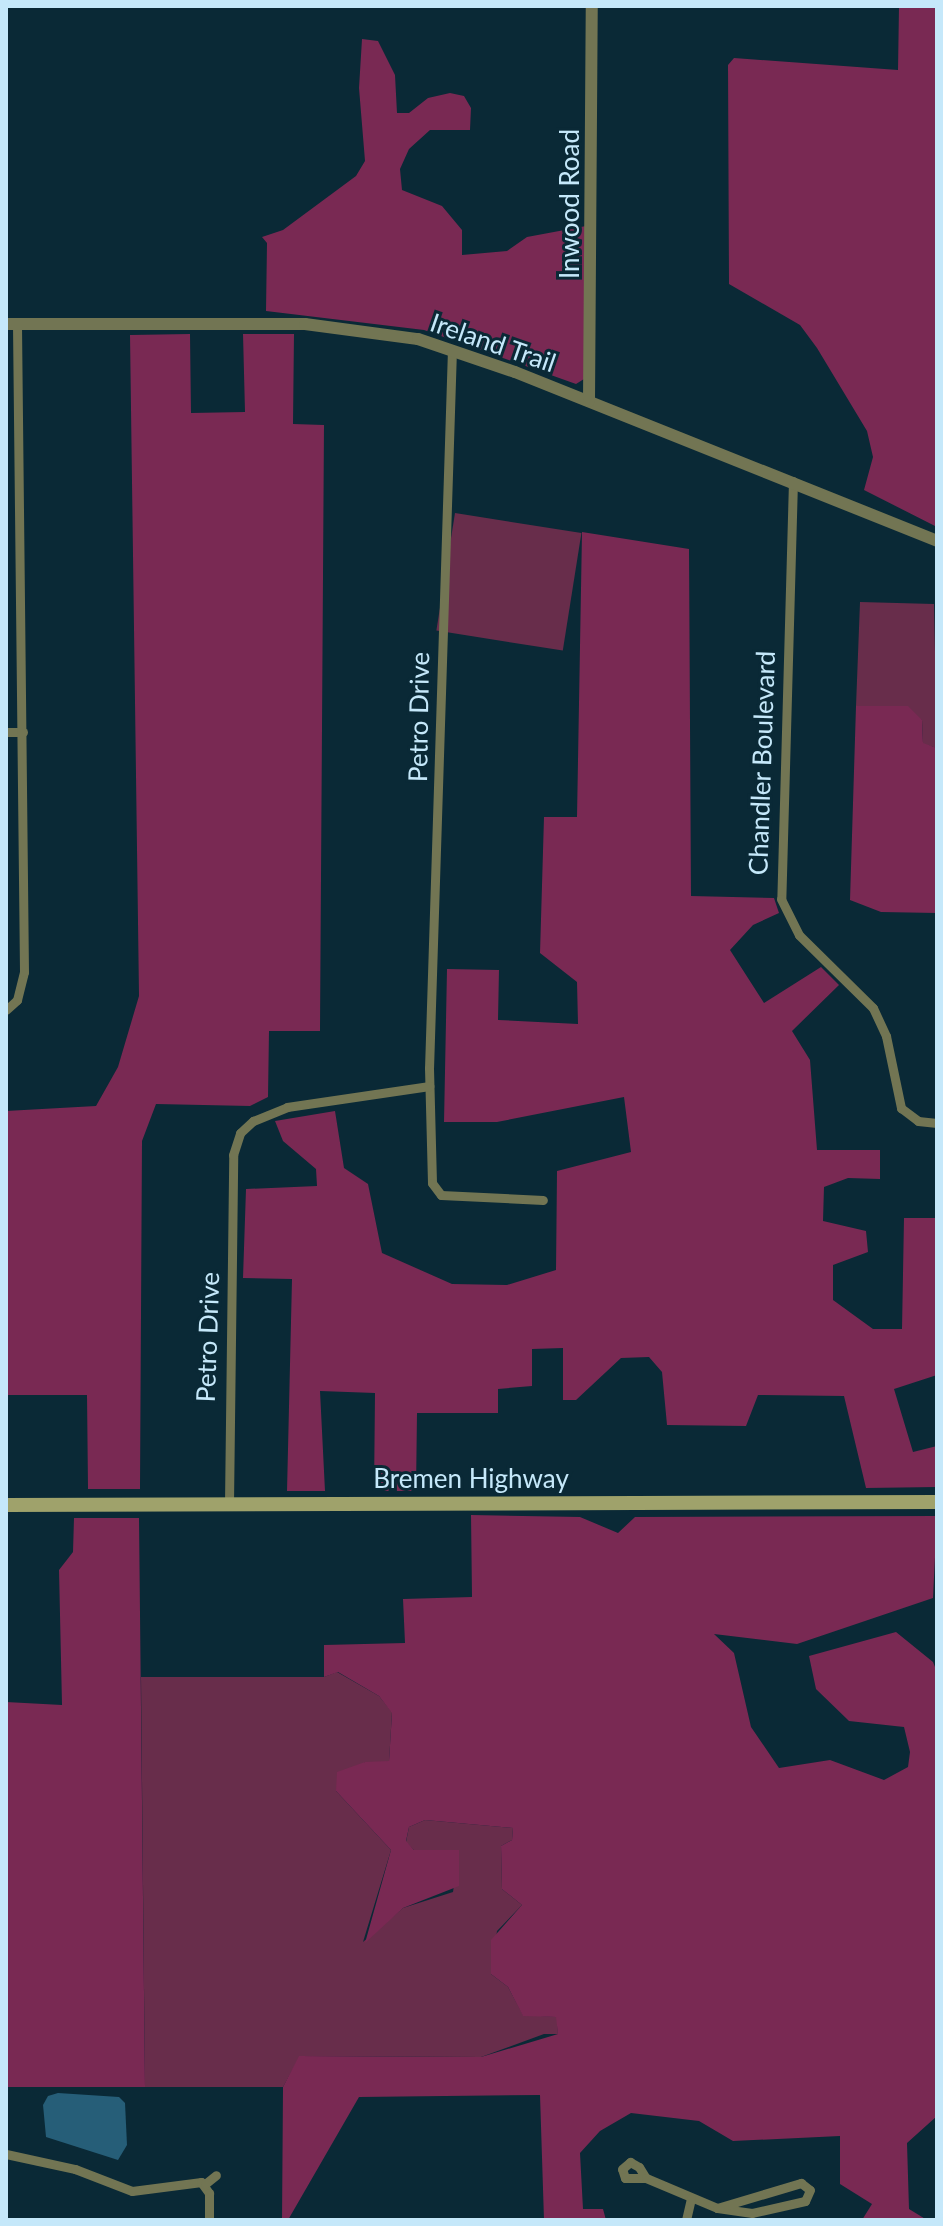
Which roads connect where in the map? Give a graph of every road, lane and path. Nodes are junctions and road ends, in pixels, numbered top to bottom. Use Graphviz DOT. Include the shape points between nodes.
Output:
graph roads {
  1 [pos="592,6"];
  2 [pos="12,324"];
  3 [pos="452,349"];
  4 [pos="589,401"];
  5 [pos="793,481"];
  6 [pos="937,541"];
  7 [pos="6,732"];
  8 [pos="23,732"];
  9 [pos="9,1008"];
  10 [pos="429,1086"];
  11 [pos="937,1123"];
  12 [pos="543,1200"];
  13 [pos="937,1502"];
  14 [pos="229,1504"];
  15 [pos="6,1505"];
  16 [pos="6,2154"];
  17 [pos="216,2175"];
  18 [pos="646,2178"];
  19 [pos="205,2184"];
  20 [pos="691,2199"];
  21 [pos="717,2208"];
  22 [pos="209,2220"];
  23 [pos="686,2220"];
  1 -- 4 [label="street, Inwood Road"];
  2 -- 3 [label="street, Ireland Trail" via="305,324 392,334"];
  2 -- 8 [label="street"];
  3 -- 4 [label="street, Ireland Trail"];
  3 -- 10 [label="street, Petro Drive"];
  4 -- 5 [label="street, Ireland Trail"];
  5 -- 6 [label="street, Ireland Trail"];
  5 -- 11 [label="street, Chandler Boulevard" via="781,899 799,935 873,1008 886,1036 901,1108 918,1121"];
  7 -- 8 [label="street"];
  8 -- 9 [label="street" via="24,972"];
  10 -- 12 [label="street, Petro Drive" via="436,1192"];
  10 -- 14 [label="street, Petro Drive" via="287,1107 253,1121 240,1133 233,1155"];
  13 -- 14 [label="main road, Bremen Highway"];
  14 -- 15 [label="main road, Bremen Highway"];
  16 -- 19 [label="street" via="75,2169 132,2191"];
  17 -- 19 [label="street"];
  18 -- 20 [label="street"];
  19 -- 22 [label="street"];
  20 -- 21 [label="street"];
  20 -- 23 [label="street"];
  21 -- 21 [label="street" via="764,2210 805,2201 810,2190 801,2183"];
}
